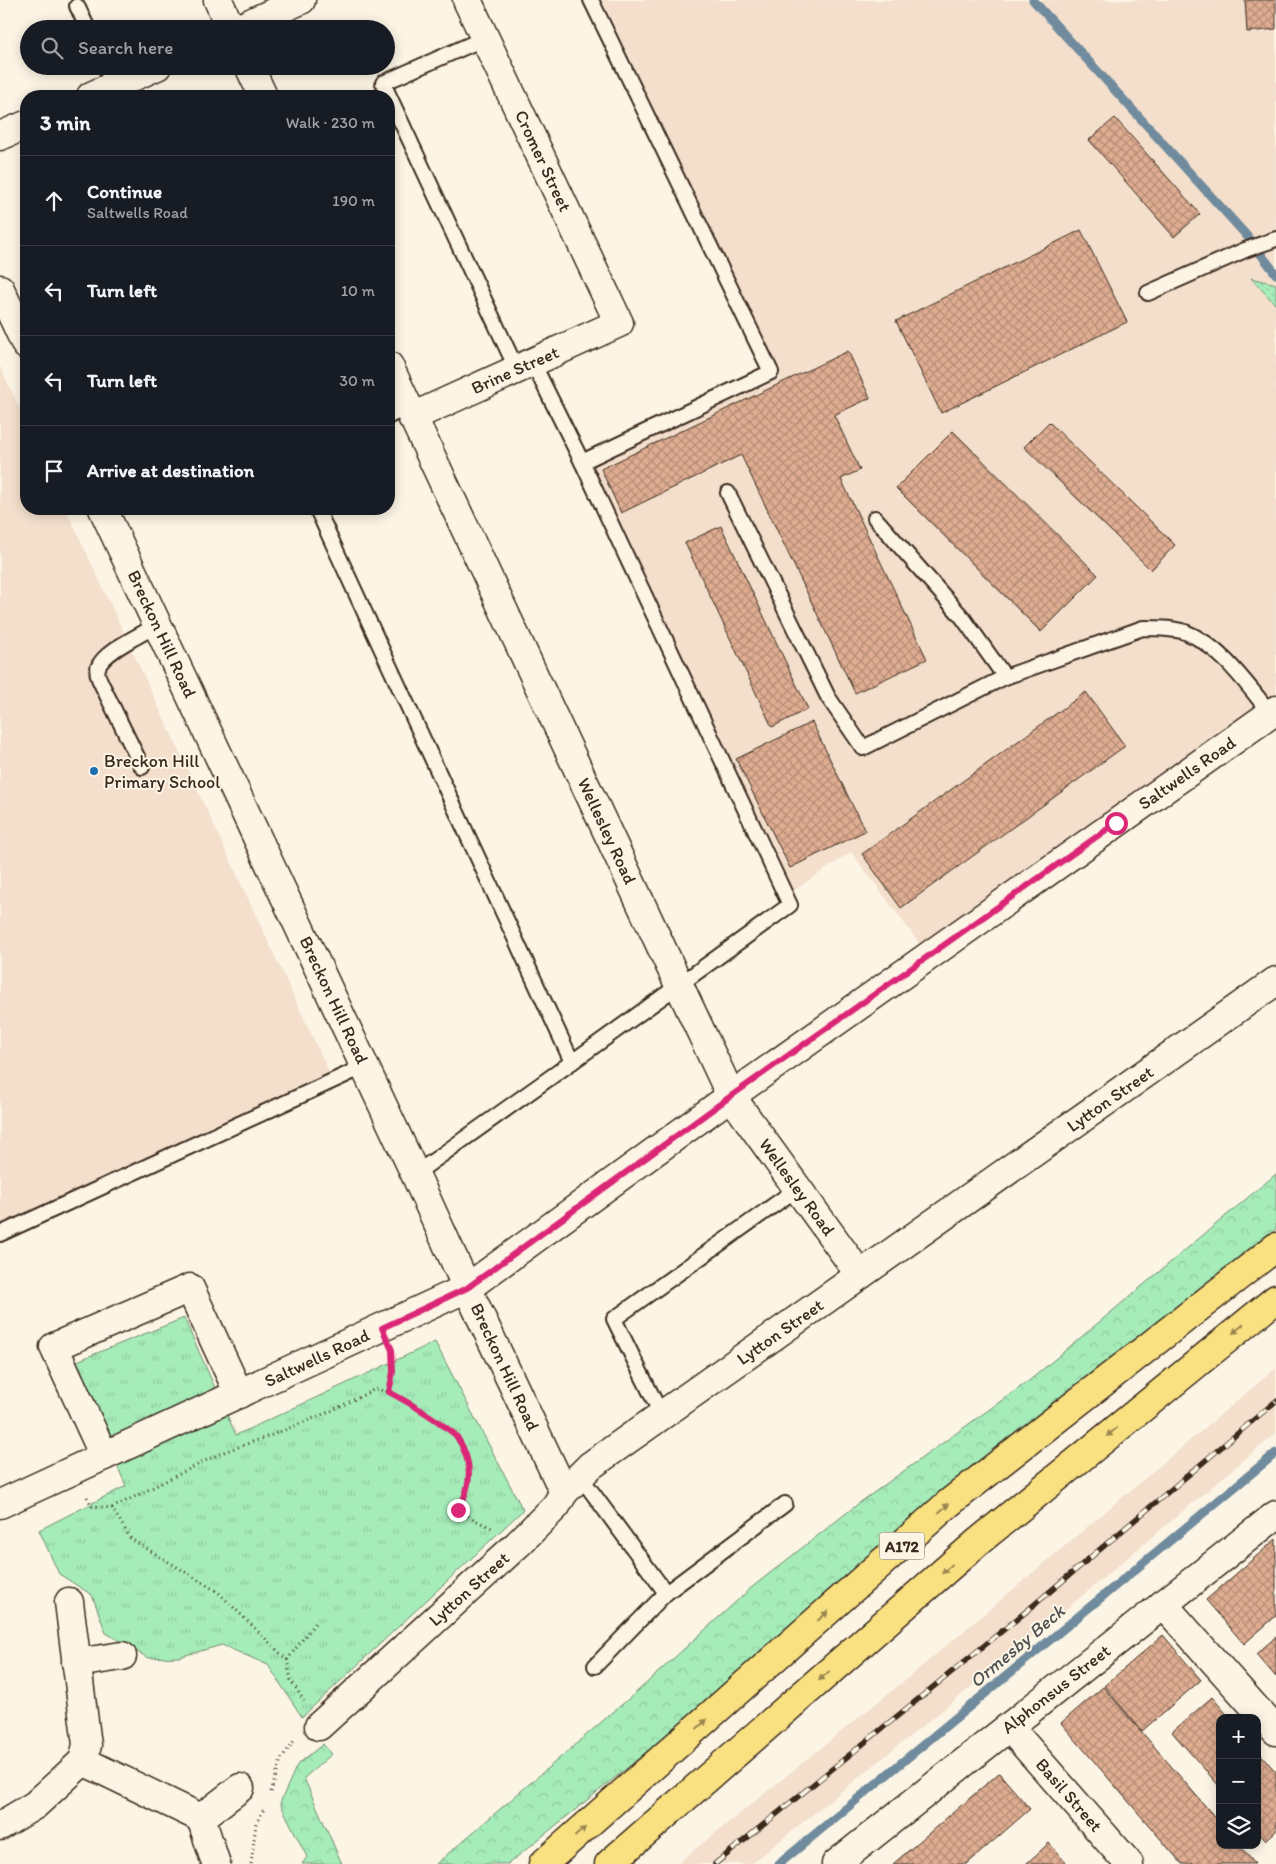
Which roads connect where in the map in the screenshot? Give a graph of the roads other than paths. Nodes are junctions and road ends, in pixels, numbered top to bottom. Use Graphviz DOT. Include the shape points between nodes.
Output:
graph roads {
  1 [pos="218,0"];
  2 [pos="301,0"];
  3 [pos="467,0"];
  4 [pos="591,0"];
  5 [pos="77,6"];
  6 [pos="84,20"];
  7 [pos="227,20"];
  8 [pos="257,20"];
  9 [pos="486,38"];
  10 [pos="134,75"];
  11 [pos="253,75"];
  12 [pos="107,86"];
  13 [pos="260,90"];
  14 [pos="386,90"];
  15 [pos="395,107"];
  16 [pos="20,128"];
  17 [pos="0,136"];
  18 [pos="1272,240"];
  19 [pos="0,289"];
  20 [pos="1148,293"];
  21 [pos="619,323"];
  22 [pos="20,332"];
  23 [pos="525,367"];
  24 [pos="395,386"];
  25 [pos="403,413"];
  26 [pos="582,462"];
  27 [pos="728,494"];
  28 [pos="106,515"];
  29 [pos="320,515"];
  30 [pos="875,518"];
  31 [pos="158,625"];
  32 [pos="1005,677"];
  33 [pos="1274,715"];
  34 [pos="142,767"];
  35 [pos="1276,982"];
  36 [pos="679,984"];
  37 [pos="572,1062"];
  38 [pos="365,1066"];
  39 [pos="731,1096"];
  40 [pos="416,1174"];
  41 [pos="798,1188"];
  42 [pos="0,1234"];
  43 [pos="1276,1247"];
  44 [pos="860,1275"];
  45 [pos="467,1288"];
  46 [pos="1276,1299"];
  47 [pos="240,1394"];
  48 [pos="662,1416"];
  49 [pos="104,1456"];
  50 [pos="572,1484"];
  51 [pos="0,1504"];
  52 [pos="785,1504"];
  53 [pos="1276,1515"];
  54 [pos="666,1593"];
  55 [pos="68,1602"];
  56 [pos="1164,1604"];
  57 [pos="122,1656"];
  58 [pos="76,1663"];
  59 [pos="595,1666"];
  60 [pos="319,1726"];
  61 [pos="1009,1726"];
  62 [pos="1276,1731"];
  63 [pos="83,1761"];
  64 [pos="240,1788"];
  65 [pos="201,1818"];
  66 [pos="0,1826"];
  67 [pos="216,1864"];
  68 [pos="543,1864"];
  69 [pos="609,1864"];
  70 [pos="836,1864"];
  71 [pos="1129,1864"];
  1 -- 7 [label="street"];
  2 -- 8 [label="street"];
  3 -- 9 [label="street, Cromer Street"];
  4 -- 26 [label="lane" via="771,372"];
  5 -- 6 [label="lane"];
  9 -- 14 [label="lane" via="383,83"];
  9 -- 21 [label="street, Cromer Street"];
  10 -- 12 [label="street"];
  11 -- 13 [label="street"];
  15 -- 23 [label="lane"];
  16 -- 17 [label="street"];
  18 -- 20 [label="lane"];
  19 -- 22 [label="street"];
  21 -- 23 [label="street, Brine Street"];
  23 -- 25 [label="street, Brine Street"];
  23 -- 26 [label="lane"];
  24 -- 25 [label="street, Wellesley Road"];
  25 -- 36 [label="street, Wellesley Road"];
  26 -- 36 [label="lane" via="790,905"];
  27 -- 32 [label="lane" via="828,697 863,748"];
  28 -- 31 [label="street, Breckon Hill Road"];
  29 -- 37 [label="lane"];
  30 -- 32 [label="lane" via="963,618"];
  31 -- 34 [label="lane" via="110,653 98,668 101,683"];
  31 -- 38 [label="street, Breckon Hill Road"];
  32 -- 33 [label="lane" via="1143,628 1165,628 1185,632 1216,651"];
  33 -- 39 [label="street, Saltwells Road"];
  35 -- 44 [label="street, Lytton Street"];
  36 -- 37 [label="lane"];
  36 -- 39 [label="street, Wellesley Road"];
  37 -- 40 [label="lane"];
  38 -- 40 [label="street, Breckon Hill Road"];
  38 -- 42 [label="lane"];
  39 -- 41 [label="street, Wellesley Road"];
  39 -- 45 [label="street, Saltwells Road"];
  40 -- 45 [label="street, Breckon Hill Road"];
  41 -- 44 [label="street, Wellesley Road"];
  41 -- 48 [label="lane" via="614,1319"];
  68 -- 43 [label="highway, A172, one-way" via="949,1503"];
  44 -- 48 [label="street, Lytton Street"];
  45 -- 47 [label="street, Saltwells Road"];
  45 -- 50 [label="street, Breckon Hill Road"];
  46 -- 69 [label="highway, A172, one-way" via="979,1541"];
  47 -- 49 [label="street, Saltwells Road"];
  47 -- 49 [label="street" via="190,1288 54,1347"];
  48 -- 50 [label="street, Lytton Street" via="590,1466"];
  49 -- 51 [label="street, Saltwells Road"];
  50 -- 54 [label="lane"];
  50 -- 60 [label="street, Lytton Street" via="556,1506 518,1544"];
  52 -- 54 [label="lane"];
  53 -- 56 [label="street, Alphonsus Street"];
  54 -- 59 [label="lane"];
  55 -- 58 [label="street"];
  56 -- 61 [label="street, Alphonsus Street"];
  56 -- 62 [label="street"];
  57 -- 58 [label="street"];
  58 -- 63 [label="street" via="87,1745"];
  61 -- 70 [label="street, Alphonsus Street"];
  61 -- 71 [label="street, Basil Street"];
  63 -- 65 [label="street"];
  63 -- 66 [label="street" via="35,1805"];
  64 -- 65 [label="street"];
  65 -- 67 [label="street"];
}
